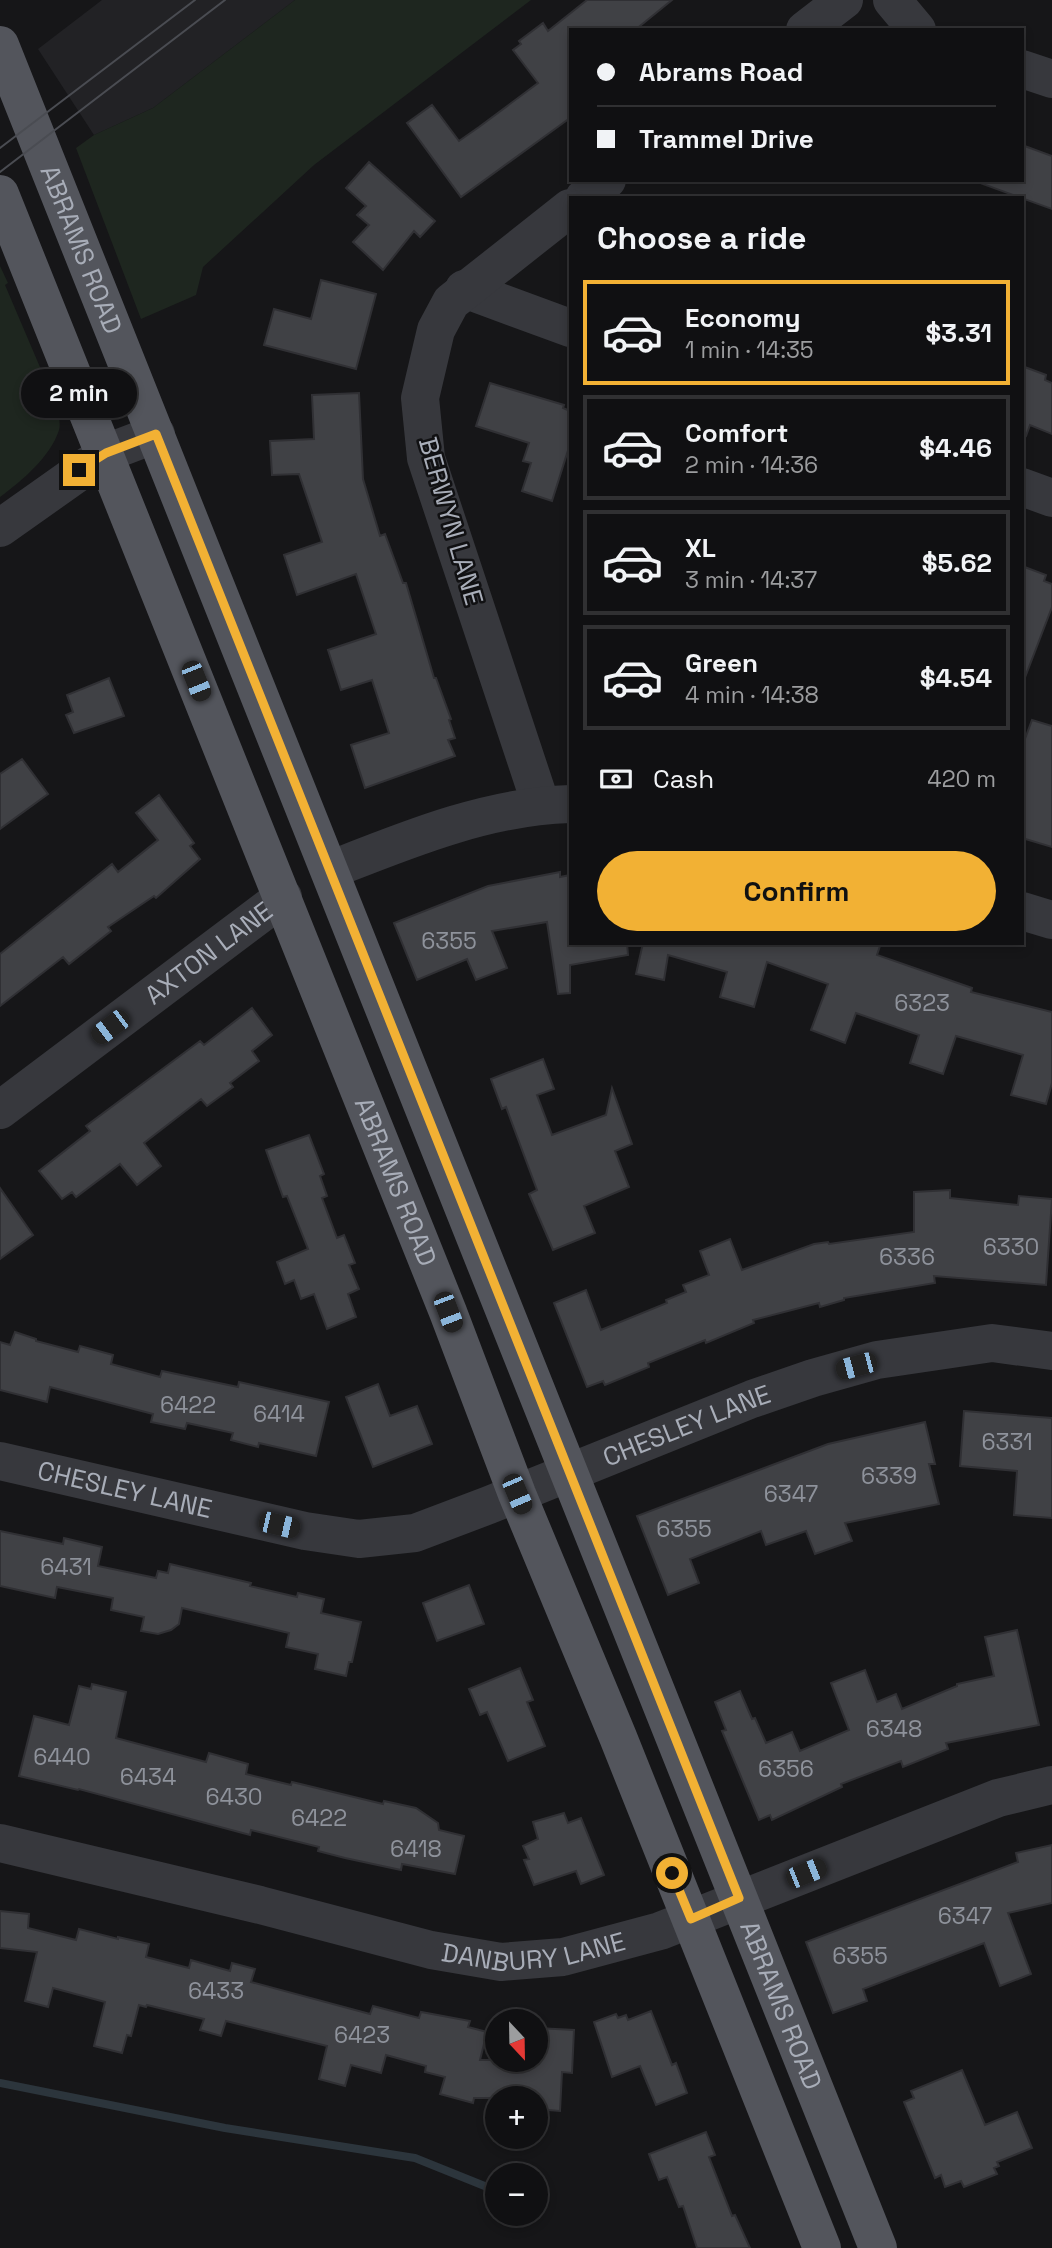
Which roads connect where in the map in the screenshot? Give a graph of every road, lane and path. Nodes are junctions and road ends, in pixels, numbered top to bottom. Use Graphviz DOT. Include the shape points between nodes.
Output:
graph roads {
  1 [pos="844,0"];
  2 [pos="892,0"];
  3 [pos="808,28"];
  4 [pos="916,28"];
  5 [pos="0,45"];
  6 [pos="1024,70"];
  7 [pos="1052,79"];
  8 [pos="604,182"];
  9 [pos="0,194"];
  10 [pos="587,196"];
  11 [pos="569,209"];
  12 [pos="464,289"];
  13 [pos="569,328"];
  14 [pos="156,434"];
  15 [pos="106,453"];
  16 [pos="1024,488"];
  17 [pos="1052,498"];
  18 [pos="0,528"];
  19 [pos="556,804"];
  20 [pos="330,870"];
  21 [pos="283,897"];
  22 [pos="1024,912"];
  23 [pos="1052,920"];
  24 [pos="0,1111"];
  25 [pos="1052,1351"];
  26 [pos="0,1461"];
  27 [pos="570,1473"];
  28 [pos="517,1494"];
  29 [pos="1052,1785"];
  30 [pos="0,1843"];
  31 [pos="739,1898"];
  32 [pos="691,1919"];
  33 [pos="822,2248"];
  34 [pos="878,2248"];
  1 -- 3 [label="street"];
  2 -- 4 [label="street"];
  5 -- 14 [label="main road, ABRAMS ROAD"];
  6 -- 7 [label="street"];
  8 -- 10 [label="street"];
  9 -- 15 [label="main road, ABRAMS ROAD"];
  11 -- 12 [label="street, BERWYN LANE"];
  12 -- 13 [label="street"];
  12 -- 19 [label="street, BERWYN LANE" via="436,330 420,398 426,458"];
  14 -- 15 [label="street"];
  14 -- 20 [label="main road, ABRAMS ROAD"];
  15 -- 18 [label="street"];
  15 -- 21 [label="main road, ABRAMS ROAD"];
  16 -- 17 [label="street"];
  19 -- 20 [label="street" via="463,822"];
  20 -- 21 [label="main road"];
  20 -- 27 [label="main road, ABRAMS ROAD"];
  21 -- 24 [label="street, AXTON LANE"];
  21 -- 28 [label="main road, ABRAMS ROAD"];
  22 -- 23 [label="street"];
  25 -- 27 [label="street, CHESLEY LANE" via="992,1343 877,1360 752,1399"];
  26 -- 28 [label="street, CHESLEY LANE" via="305,1531 359,1539 415,1533"];
  27 -- 28 [label="street, CHESLEY LANE"];
  27 -- 31 [label="main road, ABRAMS ROAD"];
  28 -- 32 [label="main road, ABRAMS ROAD"];
  29 -- 31 [label="street, DANBURY LANE" via="998,1798"];
  30 -- 32 [label="street, DANBURY LANE" via="431,1950 501,1962 563,1957 633,1940"];
  31 -- 32 [label="street, DANBURY LANE"];
  31 -- 34 [label="main road, ABRAMS ROAD"];
  32 -- 33 [label="main road, ABRAMS ROAD"];
}
